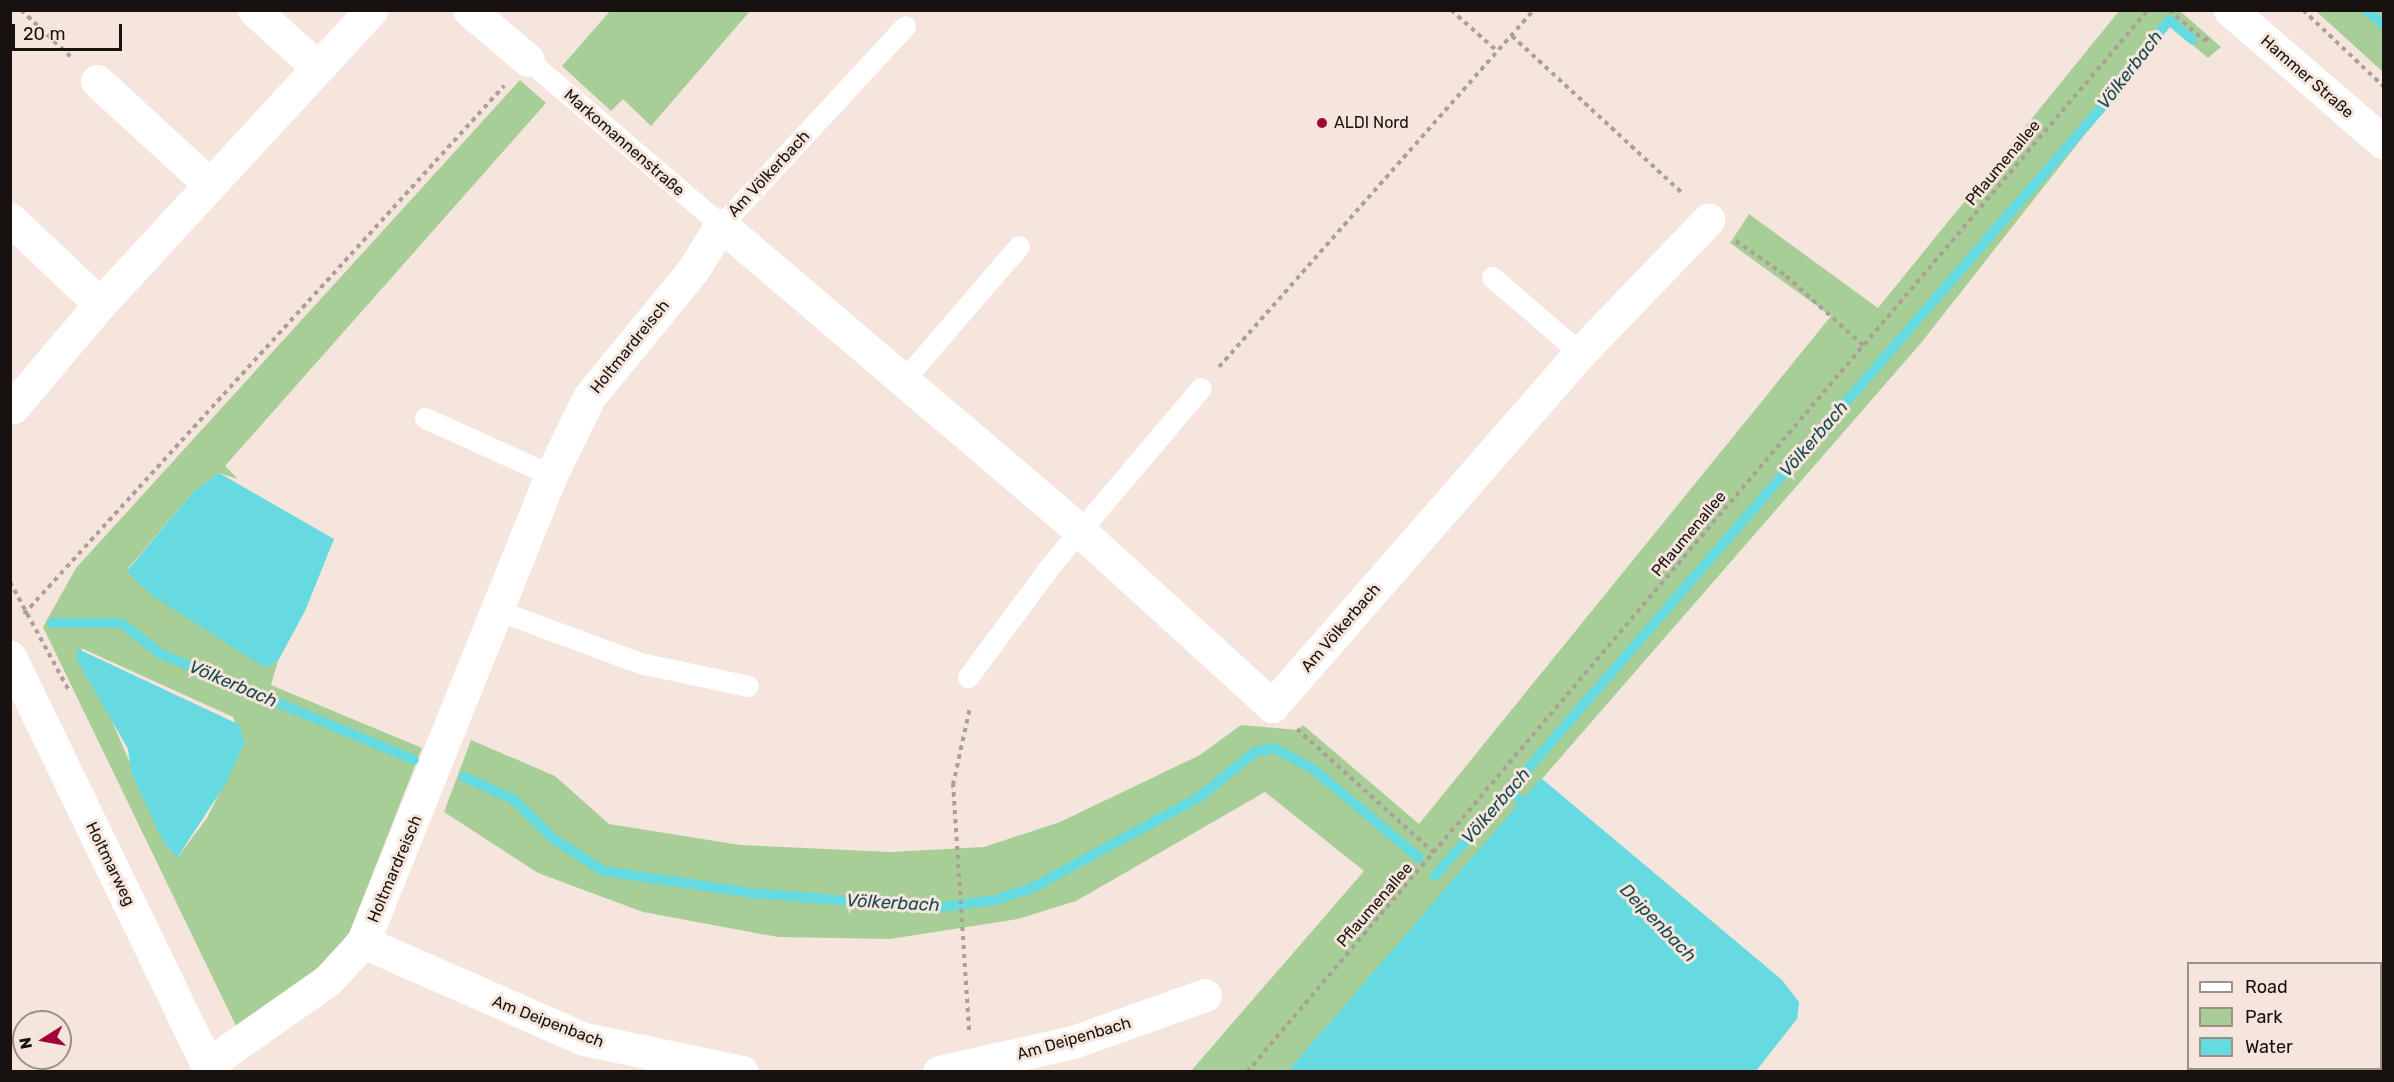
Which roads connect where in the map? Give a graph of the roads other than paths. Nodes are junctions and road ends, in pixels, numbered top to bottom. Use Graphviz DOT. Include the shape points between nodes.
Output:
graph roads {
  1 [pos="254,10"];
  2 [pos="372,10"];
  3 [pos="469,10"];
  4 [pos="2230,10"];
  5 [pos="905,26"];
  6 [pos="528,60"];
  7 [pos="317,68"];
  8 [pos="97,81"];
  9 [pos="2384,143"];
  10 [pos="209,184"];
  11 [pos="10,219"];
  12 [pos="1708,220"];
  13 [pos="721,225"];
  14 [pos="1019,246"];
  15 [pos="1492,277"];
  16 [pos="100,304"];
  17 [pos="1580,353"];
  18 [pos="902,382"];
  19 [pos="1201,388"];
  20 [pos="13,408"];
  21 [pos="425,418"];
  22 [pos="551,475"];
  23 [pos="1080,531"];
  24 [pos="499,611"];
  25 [pos="10,657"];
  26 [pos="968,677"];
  27 [pos="748,686"];
  28 [pos="363,942"];
  29 [pos="1205,995"];
  30 [pos="209,1068"];
  31 [pos="742,1071"];
  32 [pos="939,1071"];
  1 -- 7 [label="street"];
  2 -- 7 [label="street"];
  3 -- 6 [label="street"];
  4 -- 9 [label="street, Hammer Straße"];
  5 -- 13 [label="lane, Am Völkerbach"];
  6 -- 13 [label="lane, Markomannenstraße"];
  7 -- 10 [label="street"];
  8 -- 10 [label="street"];
  10 -- 16 [label="street"];
  11 -- 16 [label="street"];
  12 -- 17 [label="street, Am Völkerbach"];
  13 -- 18 [label="street, Am Völkerbach"];
  13 -- 22 [label="street, Holtmardreisch" via="693,270 589,397"];
  14 -- 18 [label="lane"];
  15 -- 17 [label="lane"];
  16 -- 20 [label="street"];
  17 -- 23 [label="street, Am Völkerbach" via="1272,706"];
  18 -- 23 [label="street, Am Völkerbach"];
  19 -- 23 [label="lane"];
  21 -- 22 [label="lane"];
  22 -- 24 [label="street, Holtmardreisch"];
  23 -- 26 [label="lane"];
  24 -- 27 [label="lane" via="640,663"];
  24 -- 28 [label="street, Holtmardreisch"];
  25 -- 30 [label="street, Holtmarweg"];
  28 -- 30 [label="street, Holtmardreisch" via="328,980"];
  28 -- 31 [label="street, Am Deipenbach" via="584,1039"];
  29 -- 32 [label="street, Am Deipenbach" via="1107,1032"];
}
